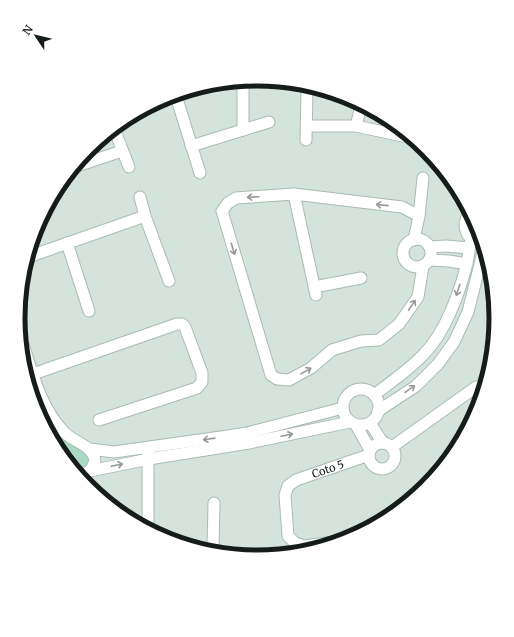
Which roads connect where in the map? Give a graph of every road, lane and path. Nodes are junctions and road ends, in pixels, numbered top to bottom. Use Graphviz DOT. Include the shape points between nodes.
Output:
graph roads {
  1 [pos="243,87"];
  2 [pos="307,92"];
  3 [pos="177,101"];
  4 [pos="360,110"];
  5 [pos="270,122"];
  6 [pos="307,126"];
  7 [pos="356,126"];
  8 [pos="243,130"];
  9 [pos="116,134"];
  10 [pos="400,135"];
  11 [pos="306,140"];
  12 [pos="191,146"];
  13 [pos="122,151"];
  14 [pos="85,163"];
  15 [pos="129,167"];
  16 [pos="200,174"];
  17 [pos="423,178"];
  18 [pos="294,194"];
  19 [pos="140,198"];
  20 [pos="145,216"];
  21 [pos="419,216"];
  22 [pos="466,218"];
  23 [pos="414,240"];
  24 [pos="66,243"];
  25 [pos="474,243"];
  26 [pos="430,247"];
  27 [pos="34,255"];
  28 [pos="481,260"];
  29 [pos="426,263"];
  30 [pos="467,264"];
  31 [pos="361,278"];
  32 [pos="170,281"];
  33 [pos="89,311"];
  34 [pos="33,380"];
  35 [pos="34,382"];
  36 [pos="479,387"];
  37 [pos="374,395"];
  38 [pos="343,408"];
  39 [pos="45,411"];
  40 [pos="48,412"];
  41 [pos="378,412"];
  42 [pos="99,420"];
  43 [pos="353,423"];
  44 [pos="370,423"];
  45 [pos="387,445"];
  46 [pos="90,449"];
  47 [pos="148,453"];
  48 [pos="370,453"];
  49 [pos="85,473"];
  50 [pos="214,503"];
  51 [pos="148,523"];
  52 [pos="214,546"];
  53 [pos="303,546"];
  1 -- 8 [label="street"];
  2 -- 6 [label="street"];
  3 -- 12 [label="street"];
  4 -- 7 [label="street"];
  5 -- 8 [label="street"];
  6 -- 7 [label="street"];
  6 -- 11 [label="street"];
  7 -- 10 [label="street"];
  8 -- 12 [label="street"];
  9 -- 13 [label="street"];
  12 -- 16 [label="street"];
  13 -- 14 [label="street"];
  13 -- 15 [label="street"];
  17 -- 21 [label="street"];
  21 -- 18 [label="street, one-way" via="402,207"];
  18 -- 29 [label="street, one-way" via="236,198 222,211 271,375 277,379 289,380 311,368 332,350 361,341 380,340 399,324 418,297"];
  18 -- 31 [label="street" via="315,291"];
  19 -- 20 [label="street"];
  20 -- 24 [label="street"];
  20 -- 32 [label="street"];
  21 -- 23 [label="street"];
  22 -- 25 [label="street" via="468,235"];
  23 -- 26 [label="street" via="423,241"];
  23 -- 29 [label="street" via="406,245 404,258 410,265 419,267"];
  24 -- 27 [label="street"];
  24 -- 33 [label="street"];
  25 -- 26 [label="street"];
  25 -- 30 [label="street"];
  26 -- 29 [label="street" via="431,254"];
  41 -- 28 [label="street, one-way" via="416,386 438,364 454,342 468,312"];
  29 -- 30 [label="street" via="449,261"];
  30 -- 37 [label="street, one-way" via="452,308 439,335 425,354"];
  34 -- 42 [label="street" via="182,324 199,367 202,382 197,388"];
  35 -- 40 [label="street"];
  36 -- 45 [label="street"];
  37 -- 38 [label="street" via="363,389 351,392"];
  37 -- 41 [label="street" via="378,402"];
  38 -- 43 [label="street"];
  38 -- 47 [label="street, one-way" via="247,433"];
  39 -- 40 [label="street"];
  40 -- 46 [label="street" via="64,433"];
  41 -- 44 [label="street"];
  43 -- 44 [label="street"];
  47 -- 43 [label="street, one-way" via="249,443"];
  43 -- 48 [label="street"];
  44 -- 45 [label="street"];
  45 -- 48 [label="street" via="373,446"];
  45 -- 48 [label="street" via="394,451 394,460 392,465 384,469 371,464"];
  46 -- 47 [label="street"];
  46 -- 49 [label="street" via="95,462"];
  49 -- 47 [label="street, one-way"];
  47 -- 51 [label="street"];
  48 -- 53 [label="street, Coto 5" via="296,480 288,486 285,495 288,536 295,543"];
  50 -- 52 [label="street"];
}
